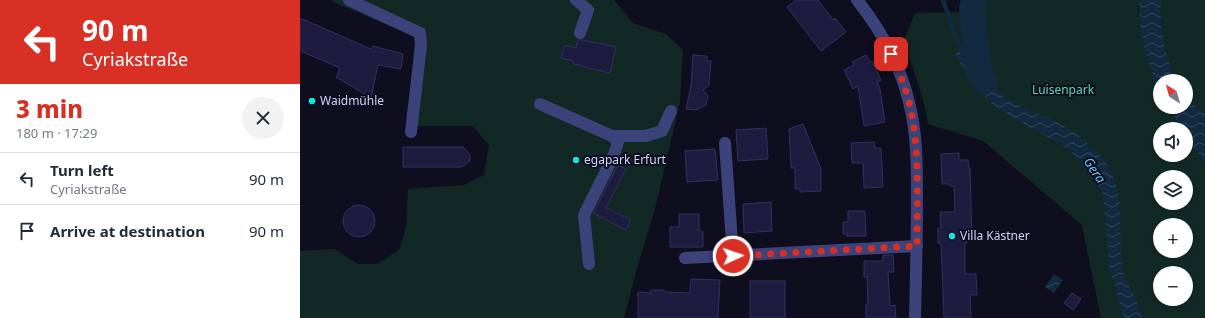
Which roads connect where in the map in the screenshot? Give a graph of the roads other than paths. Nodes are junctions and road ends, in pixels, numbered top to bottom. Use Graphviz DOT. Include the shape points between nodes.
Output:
graph roads {
  1 [pos="349,0"];
  2 [pos="576,0"];
  3 [pos="857,0"];
  4 [pos="580,33"];
  5 [pos="540,104"];
  6 [pos="671,111"];
  7 [pos="411,132"];
  8 [pos="612,136"];
  9 [pos="725,143"];
  10 [pos="917,246"];
  11 [pos="733,256"];
  12 [pos="685,258"];
  13 [pos="589,264"];
  14 [pos="916,318"];
  1 -- 7 [label="street" via="420,33 421,45"];
  2 -- 4 [label="street" via="588,10"];
  3 -- 10 [label="street" via="885,39 909,102 915,134"];
  5 -- 8 [label="street"];
  6 -- 8 [label="street" via="662,130 646,136"];
  8 -- 13 [label="street" via="618,142 614,156 584,215"];
  9 -- 11 [label="street"];
  10 -- 11 [label="street"];
  10 -- 14 [label="street"];
  11 -- 12 [label="street"];
}
